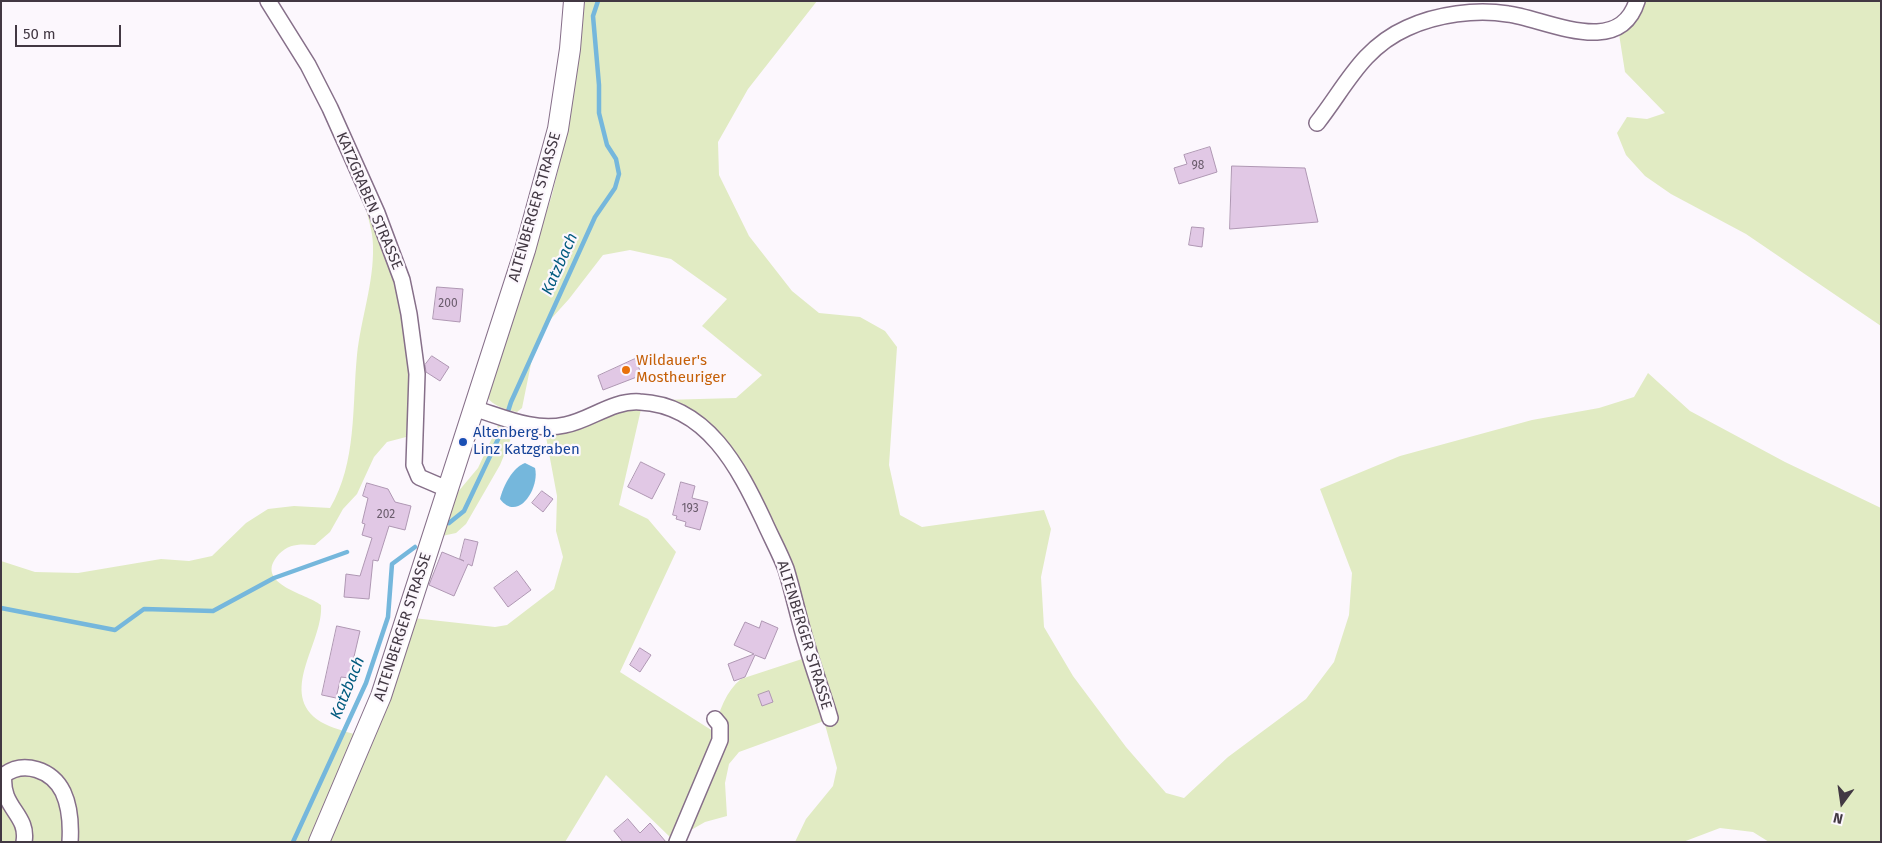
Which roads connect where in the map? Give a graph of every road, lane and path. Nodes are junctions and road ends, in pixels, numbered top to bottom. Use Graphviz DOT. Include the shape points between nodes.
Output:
graph roads {
  1 [pos="268,1"];
  2 [pos="574,1"];
  3 [pos="1637,1"];
  4 [pos="1317,123"];
  5 [pos="473,408"];
  6 [pos="447,489"];
  7 [pos="830,718"];
  8 [pos="715,719"];
  9 [pos="24,842"];
  10 [pos="70,842"];
  11 [pos="319,842"];
  12 [pos="677,842"];
  1 -- 6 [label="street, KATZGRABEN STRASSE" via="308,65 330,108 388,241 402,280 414,344 417,374 414,465 419,477"];
  2 -- 5 [label="street, ALTENBERGER STRASSE" via="558,129 525,250"];
  3 -- 4 [label="street" via="1623,22 1612,30 1601,32 1587,33 1508,14 1484,12 1432,19 1407,27 1371,49"];
  5 -- 6 [label="street, ALTENBERGER STRASSE"];
  5 -- 7 [label="street, ALTENBERGER STRASSE" via="541,428 565,425 618,404 658,403 690,417 713,436 730,455 748,486 785,568"];
  6 -- 11 [label="street, ALTENBERGER STRASSE" via="381,696"];
  8 -- 12 [label="street" via="720,726 720,740"];
  9 -- 10 [label="street" via="23,826 6,804 2,793 4,776 22,767 44,773 63,792 70,818"];
}
